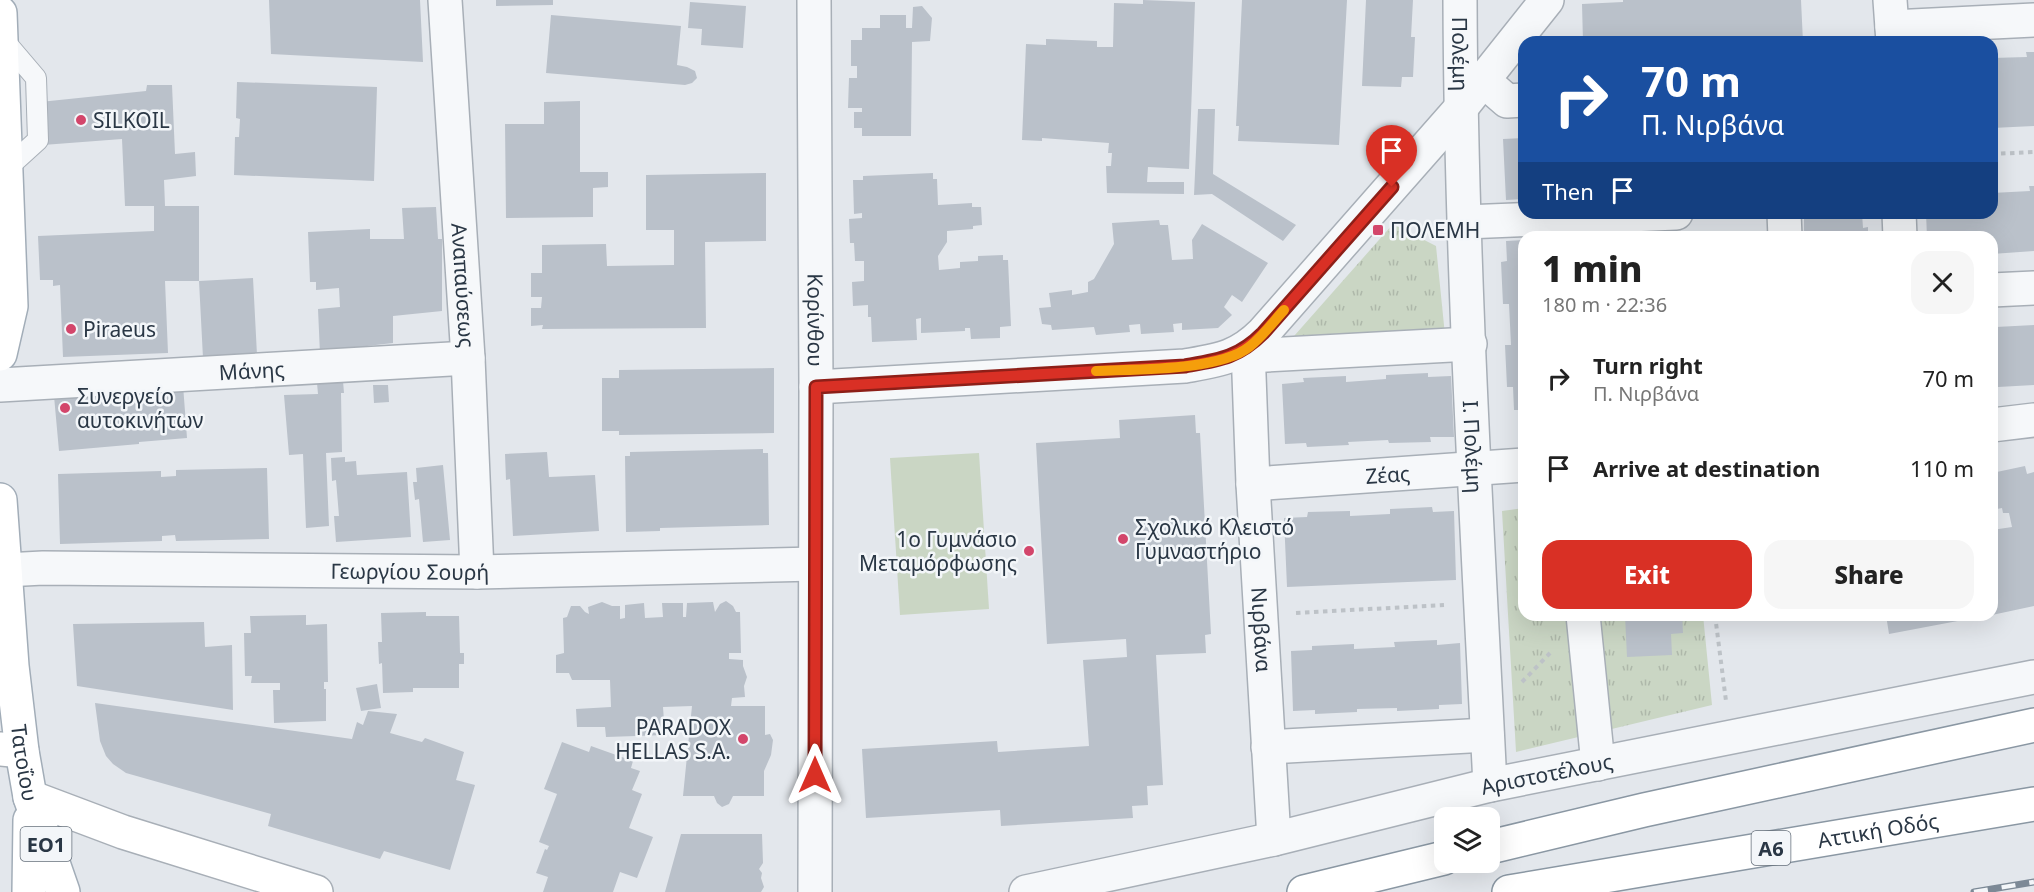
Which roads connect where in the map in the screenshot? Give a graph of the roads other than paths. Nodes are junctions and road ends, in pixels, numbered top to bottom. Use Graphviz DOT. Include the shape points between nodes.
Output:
graph roads {
  1 [pos="444,0"];
  2 [pos="814,0"];
  3 [pos="1460,0"];
  4 [pos="1546,0"];
  5 [pos="0,13"];
  6 [pos="2034,20"];
  7 [pos="1892,23"];
  8 [pos="1,36"];
  9 [pos="1518,36"];
  10 [pos="1518,37"];
  11 [pos="1484,81"];
  12 [pos="1518,100"];
  13 [pos="1461,108"];
  14 [pos="1535,219"];
  15 [pos="1465,222"];
  16 [pos="2034,288"];
  17 [pos="1998,290"];
  18 [pos="1470,344"];
  19 [pos="1248,352"];
  20 [pos="0,354"];
  21 [pos="468,358"];
  22 [pos="0,385"];
  23 [pos="816,387"];
  24 [pos="2034,420"];
  25 [pos="1998,424"];
  26 [pos="1518,465"];
  27 [pos="1474,468"];
  28 [pos="1253,484"];
  29 [pos="0,500"];
  30 [pos="815,564"];
  31 [pos="5,570"];
  32 [pos="477,572"];
  33 [pos="1583,621"];
  34 [pos="2034,677"];
  35 [pos="2034,724"];
  36 [pos="1487,727"];
  37 [pos="1268,747"];
  38 [pos="11,750"];
  39 [pos="1598,764"];
  40 [pos="1490,785"];
  41 [pos="30,797"];
  42 [pos="2034,804"];
  43 [pos="1274,839"];
  44 [pos="1500,845"];
  45 [pos="1434,860"];
  46 [pos="29,892"];
  47 [pos="63,892"];
  48 [pos="316,892"];
  49 [pos="815,892"];
  50 [pos="1026,892"];
  51 [pos="1304,892"];
  52 [pos="1509,892"];
  1 -- 21 [label="street, Αναπαύσεως"];
  2 -- 23 [label="street, Κορίνθου"];
  3 -- 13 [label="street, Πολέμη"];
  4 -- 9 [label="street"];
  5 -- 8 [label="main road"];
  6 -- 7 [label="street"];
  8 -- 20 [label="main road" via="10,306"];
  10 -- 11 [label="street"];
  11 -- 12 [label="street" via="1507,101"];
  11 -- 13 [label="street"];
  13 -- 15 [label="street, Ι. Πολέμη"];
  13 -- 19 [label="street"];
  14 -- 15 [label="street"];
  15 -- 18 [label="street, Ι. Πολέμη"];
  16 -- 17 [label="street"];
  18 -- 19 [label="street"];
  18 -- 27 [label="street, Ι. Πολέμη"];
  19 -- 23 [label="street" via="1185,366"];
  19 -- 28 [label="street, Νιρβάνα"];
  21 -- 22 [label="street, Μάνης"];
  21 -- 32 [label="street, Αναπαύσεως"];
  23 -- 30 [label="street, Κορίνθου"];
  24 -- 25 [label="street"];
  26 -- 27 [label="street, Ζέας"];
  27 -- 28 [label="street, Ζέας"];
  27 -- 36 [label="street, Ι. Πολέμη"];
  28 -- 37 [label="street, Νιρβάνα"];
  29 -- 31 [label="main road, Τατοΐου / ΕΟ1"];
  30 -- 32 [label="street, Γεωργίου Σουρή"];
  30 -- 49 [label="street, Κορίνθου"];
  31 -- 32 [label="street, Γεωργίου Σουρή"];
  31 -- 38 [label="main road, Τατοΐου / ΕΟ1" via="12,666"];
  33 -- 39 [label="street"];
  34 -- 39 [label="street, Αριστοτέλους"];
  35 -- 44 [label="main road"];
  36 -- 37 [label="street"];
  36 -- 40 [label="street, Ι. Πολέμη"];
  37 -- 43 [label="street, Νιρβάνα"];
  38 -- 41 [label="main road, Τατοΐου / ΕΟ1"];
  39 -- 40 [label="street, Αριστοτέλους"];
  40 -- 43 [label="street, Αριστοτέλους"];
  41 -- 46 [label="main road, ΕΟ1"];
  41 -- 47 [label="main road, ΕΟ1"];
  41 -- 48 [label="main road, Τατοΐου" via="123,832"];
  42 -- 52 [label="main road, Αττική Οδός / Α6"];
  43 -- 50 [label="street, Αριστοτέλους"];
  45 -- 51 [label="main road"];
}
